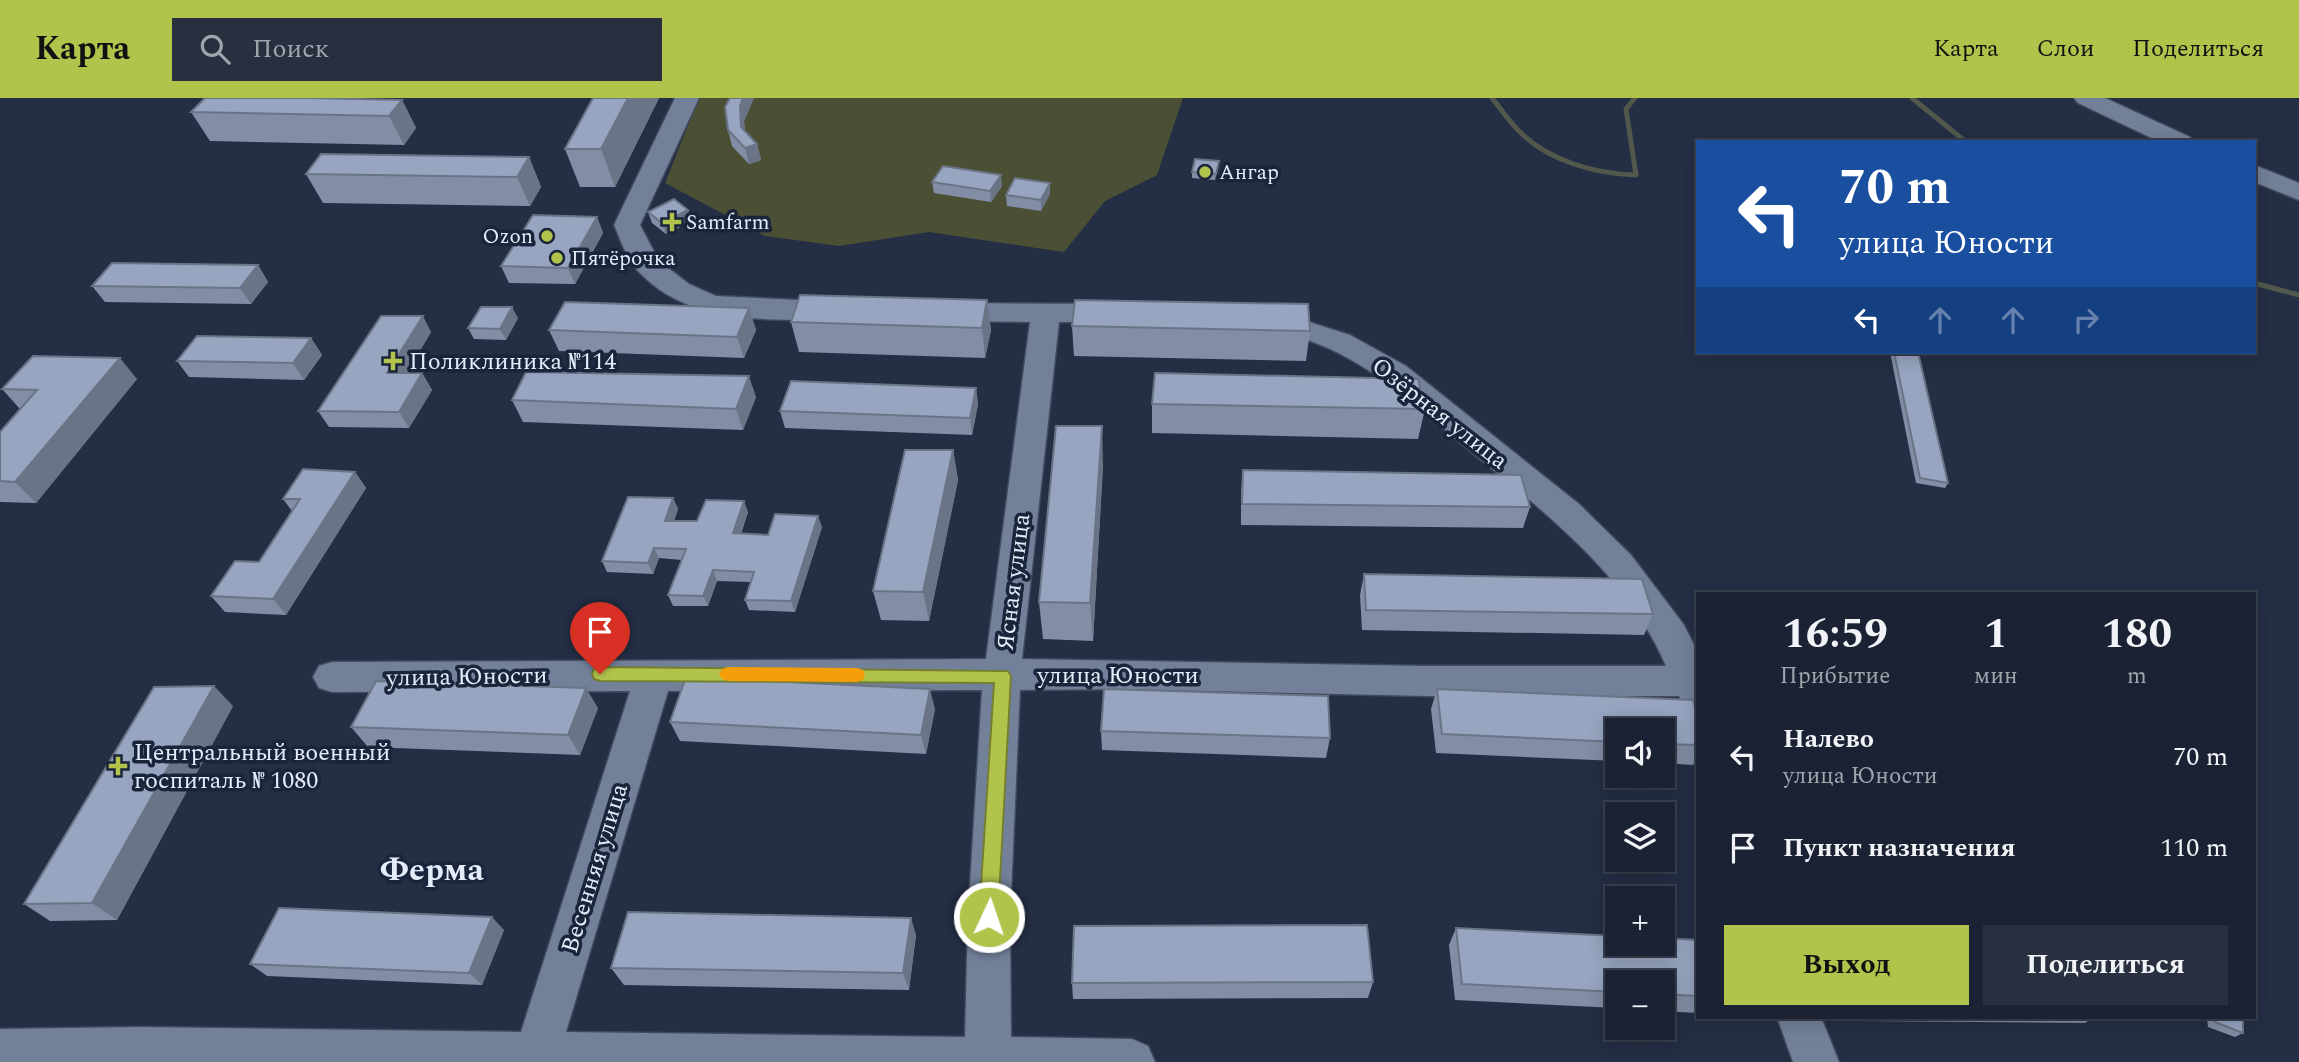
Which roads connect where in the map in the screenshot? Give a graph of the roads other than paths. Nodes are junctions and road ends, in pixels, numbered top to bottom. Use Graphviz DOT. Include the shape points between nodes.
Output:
graph roads {
  1 [pos="687,98"];
  2 [pos="2086,98"];
  3 [pos="2177,140"];
  4 [pos="2256,174"];
  5 [pos="2299,192"];
  6 [pos="871,311"];
  7 [pos="911,311"];
  8 [pos="1046,312"];
  9 [pos="1152,314"];
  10 [pos="1231,316"];
  11 [pos="654,674"];
  12 [pos="1002,676"];
  13 [pos="332,677"];
  14 [pos="1695,689"];
  15 [pos="1800,1019"];
  16 [pos="0,1052"];
  17 [pos="535,1058"];
  18 [pos="988,1060"];
  19 [pos="1132,1062"];
  20 [pos="1816,1062"];
  1 -- 6 [label="street" via="626,225 648,266 679,290 711,305"];
  2 -- 3 [label="street"];
  4 -- 5 [label="street"];
  7 -- 8 [label="street"];
  8 -- 9 [label="street"];
  8 -- 12 [label="street, Ясная улица"];
  10 -- 14 [label="street, Озёрная улица" via="1278,319 1340,342 1395,373 1567,513 1619,564 1671,635"];
  11 -- 12 [label="street, улица Юности"];
  11 -- 13 [label="street, улица Юности"];
  11 -- 17 [label="street, Весенняя улица"];
  12 -- 14 [label="street, улица Юности" via="1124,674"];
  12 -- 18 [label="street, Ясная улица" via="989,917"];
  15 -- 20 [label="street"];
  16 -- 17 [label="street" via="139,1050"];
  17 -- 18 [label="street"];
  18 -- 19 [label="street"];
}
